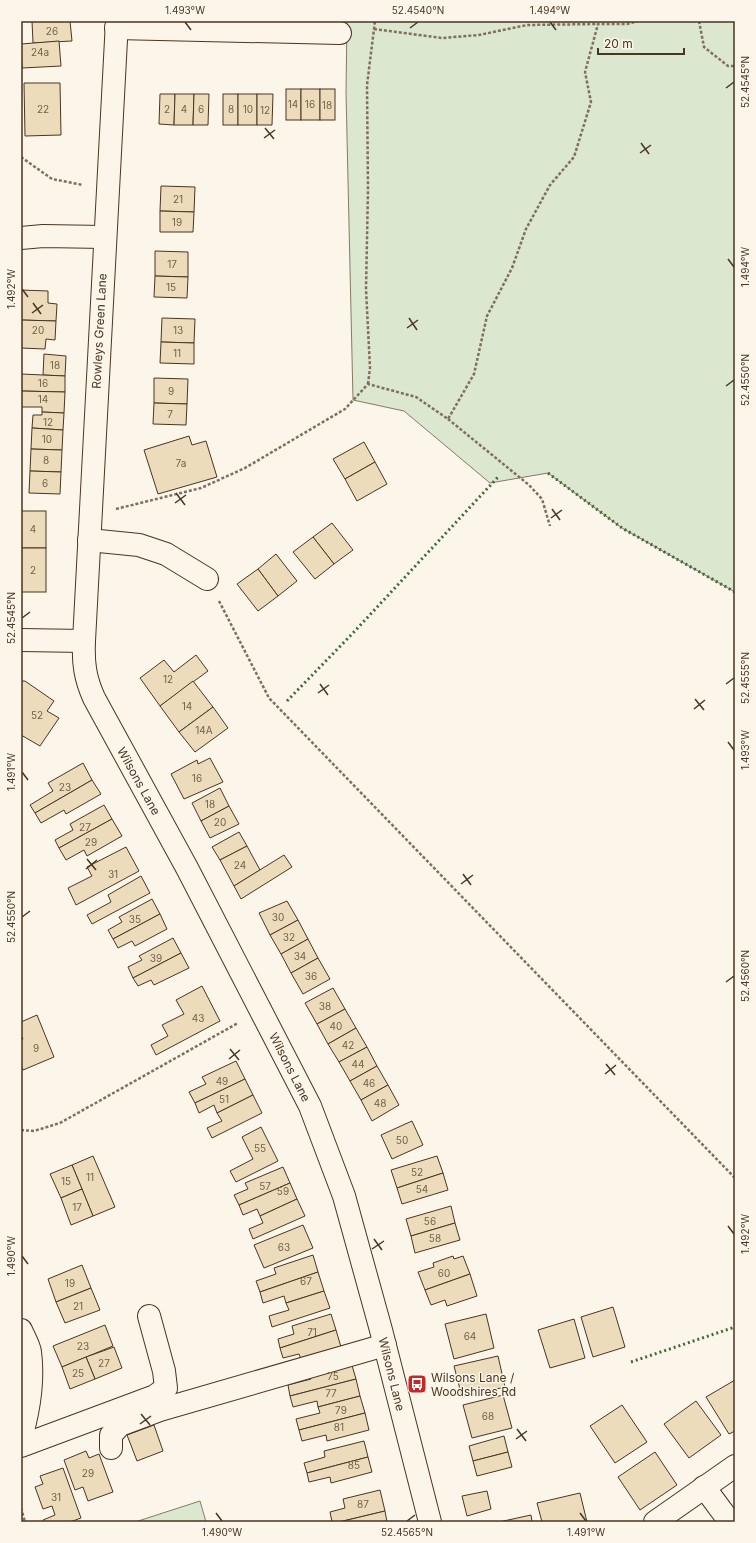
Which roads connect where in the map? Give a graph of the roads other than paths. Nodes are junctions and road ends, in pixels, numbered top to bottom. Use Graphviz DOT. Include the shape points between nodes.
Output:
graph roads {
  1 [pos="116,25"];
  2 [pos="274,26"];
  3 [pos="340,33"];
  4 [pos="104,237"];
  5 [pos="21,238"];
  6 [pos="89,540"];
  7 [pos="208,579"];
  8 [pos="21,640"];
  9 [pos="84,641"];
  10 [pos="149,1316"];
  11 [pos="21,1330"];
  12 [pos="384,1345"];
  13 [pos="26,1396"];
  14 [pos="21,1438"];
  15 [pos="21,1446"];
  16 [pos="111,1448"];
  17 [pos="735,1466"];
  18 [pos="704,1487"];
  19 [pos="430,1522"];
  20 [pos="655,1522"];
  21 [pos="730,1522"];
  1 -- 2 [label="street"];
  1 -- 4 [label="street, Rowleys Green Lane"];
  2 -- 3 [label="street"];
  4 -- 5 [label="street"];
  4 -- 6 [label="street, Rowleys Green Lane"];
  6 -- 7 [label="street" via="139,545 166,554"];
  6 -- 9 [label="street, Rowleys Green Lane"];
  8 -- 9 [label="street"];
  9 -- 12 [label="street, Wilsons Lane" via="84,672 94,698 310,1106 344,1196"];
  10 -- 15 [label="street" via="166,1388 155,1396"];
  11 -- 13 [label="street" via="30,1351"];
  12 -- 16 [label="street" via="167,1408 120,1425 111,1435"];
  12 -- 19 [label="street, Wilsons Lane"];
  13 -- 14 [label="street"];
  17 -- 18 [label="street"];
  18 -- 20 [label="street"];
  18 -- 21 [label="street"];
}
